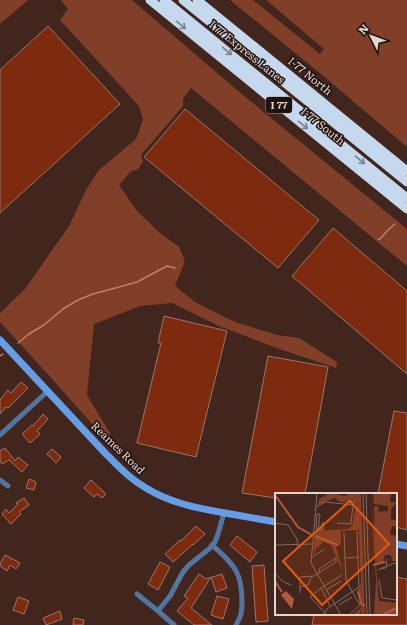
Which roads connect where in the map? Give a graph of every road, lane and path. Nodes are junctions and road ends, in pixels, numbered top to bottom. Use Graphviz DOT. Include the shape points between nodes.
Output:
graph roads {
  1 [pos="150,0"];
  2 [pos="164,0"];
  3 [pos="184,0"];
  4 [pos="197,0"];
  5 [pos="407,171"];
  6 [pos="407,182"];
  7 [pos="407,198"];
  8 [pos="407,210"];
  9 [pos="0,340"];
  10 [pos="48,391"];
  11 [pos="0,435"];
  12 [pos="0,480"];
  13 [pos="8,486"];
  14 [pos="224,512"];
  15 [pos="275,522"];
  16 [pos="397,544"];
  17 [pos="212,546"];
  18 [pos="407,546"];
  19 [pos="137,594"];
  20 [pos="158,611"];
  21 [pos="174,625"];
  22 [pos="236,625"];
  1 -- 8 [label="highway, I-77 South / I 77, one-way"];
  2 -- 7 [label="highway, I 77 Express Lanes / I 77, one-way"];
  3 -- 6 [label="highway, I 77 Express Lanes / I 77"];
  4 -- 5 [label="highway, I-77 North / I 77"];
  9 -- 10 [label="main road, Reames Road"];
  10 -- 11 [label="street"];
  10 -- 14 [label="main road, Reames Road" via="131,478 169,499"];
  12 -- 13 [label="street"];
  14 -- 15 [label="main road, Reames Road"];
  14 -- 17 [label="street"];
  16 -- 18 [label="main road"];
  17 -- 20 [label="street" via="183,572 170,596"];
  17 -- 22 [label="street" via="238,573 242,604 241,615"];
  19 -- 20 [label="street"];
  20 -- 21 [label="street"];
}
